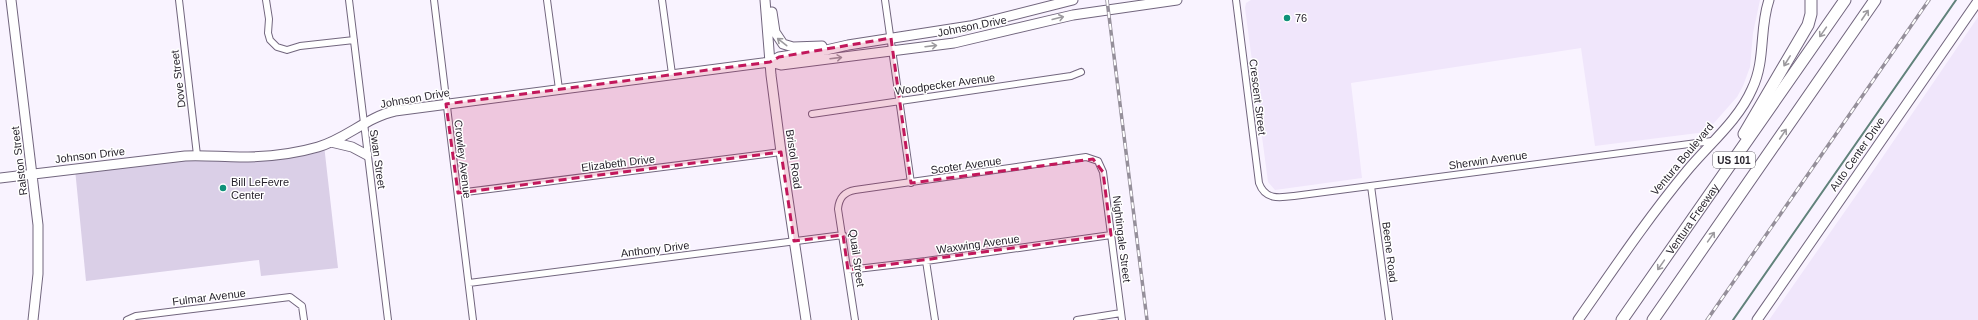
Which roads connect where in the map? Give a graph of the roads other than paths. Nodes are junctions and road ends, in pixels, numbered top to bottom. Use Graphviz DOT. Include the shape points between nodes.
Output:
graph roads {
  1 [pos="11,0"];
  2 [pos="179,0"];
  3 [pos="266,0"];
  4 [pos="349,0"];
  5 [pos="434,0"];
  6 [pos="547,0"];
  7 [pos="662,0"];
  8 [pos="765,0"];
  9 [pos="770,0"];
  10 [pos="885,0"];
  11 [pos="1073,0"];
  12 [pos="1177,0"];
  13 [pos="1236,0"];
  14 [pos="1769,0"];
  15 [pos="1811,0"];
  16 [pos="1845,0"];
  17 [pos="1875,0"];
  18 [pos="1978,1"];
  19 [pos="891,38"];
  20 [pos="354,40"];
  21 [pos="848,44"];
  22 [pos="892,51"];
  23 [pos="770,62"];
  24 [pos="1081,72"];
  25 [pos="672,74"];
  26 [pos="559,89"];
  27 [pos="900,100"];
  28 [pos="446,104"];
  29 [pos="812,114"];
  30 [pos="363,124"];
  31 [pos="1712,141"];
  32 [pos="331,142"];
  33 [pos="781,152"];
  34 [pos="367,154"];
  35 [pos="197,155"];
  36 [pos="1098,161"];
  37 [pos="32,174"];
  38 [pos="0,178"];
  39 [pos="911,183"];
  40 [pos="1371,186"];
  41 [pos="458,194"];
  42 [pos="1267,195"];
  43 [pos="840,199"];
  44 [pos="1705,202"];
  45 [pos="843,235"];
  46 [pos="1111,235"];
  47 [pos="794,241"];
  48 [pos="926,261"];
  49 [pos="848,270"];
  50 [pos="469,283"];
  51 [pos="1122,317"];
  52 [pos="128,318"];
  53 [pos="33,320"];
  54 [pos="304,320"];
  55 [pos="388,320"];
  56 [pos="473,320"];
  57 [pos="806,320"];
  58 [pos="855,320"];
  59 [pos="935,320"];
  60 [pos="1077,320"];
  61 [pos="1389,320"];
  62 [pos="1578,320"];
  63 [pos="1622,320"];
  64 [pos="1653,320"];
  65 [pos="1757,320"];
  1 -- 37 [label="main road, Ralston Street"];
  2 -- 35 [label="street, Dove Street"];
  3 -- 20 [label="street" via="268,33 270,40 277,47 287,50 300,46"];
  4 -- 20 [label="street, Swan Street"];
  5 -- 28 [label="street, Crowley Avenue"];
  6 -- 26 [label="street"];
  7 -- 25 [label="street"];
  8 -- 23 [label="main road, Bristol Road"];
  21 -- 9 [label="main road, one-way" via="793,47 783,44 775,32"];
  10 -- 19 [label="street"];
  11 -- 19 [label="main road, Johnson Drive" via="970,26"];
  22 -- 12 [label="main road, Johnson Drive, one-way" via="968,41 1073,15"];
  13 -- 42 [label="street, Crescent Street" via="1259,182"];
  14 -- 31 [label="main road, Ventura Boulevard" via="1762,59 1756,81 1744,104"];
  15 -- 44 [label="highway, one-way" via="1811,14 1801,37"];
  16 -- 44 [label="highway, Ventura Freeway / US 101, one-way"];
  64 -- 17 [label="highway, US 101, one-way"];
  18 -- 65 [label="main road, Auto Center Drive"];
  19 -- 21 [label="main road, Johnson Drive"];
  19 -- 22 [label="street"];
  20 -- 30 [label="street, Swan Street"];
  21 -- 23 [label="main road, Johnson Drive" via="780,57"];
  23 -- 22 [label="main road, Johnson Drive, one-way" via="781,66"];
  22 -- 27 [label="street"];
  23 -- 25 [label="main road, Johnson Drive"];
  23 -- 33 [label="main road, Bristol Road"];
  24 -- 27 [label="street, Woodpecker Avenue" via="1071,76"];
  25 -- 26 [label="main road, Johnson Drive"];
  26 -- 28 [label="main road, Johnson Drive"];
  27 -- 29 [label="street, Woodpecker Avenue"];
  27 -- 39 [label="street"];
  28 -- 30 [label="main road, Johnson Drive" via="389,113"];
  28 -- 41 [label="street, Crowley Avenue"];
  30 -- 32 [label="main road, Johnson Drive"];
  30 -- 34 [label="street, Swan Street"];
  31 -- 40 [label="street, Sherwin Avenue"];
  31 -- 62 [label="main road, Ventura Boulevard" via="1661,203"];
  32 -- 34 [label="main road"];
  32 -- 35 [label="main road, Johnson Drive" via="309,150 263,156"];
  33 -- 41 [label="street, Elizabeth Drive"];
  33 -- 47 [label="main road, Bristol Road"];
  34 -- 55 [label="street, Swan Street"];
  35 -- 37 [label="main road, Johnson Drive"];
  36 -- 39 [label="street, Scoter Avenue" via="1086,158"];
  36 -- 46 [label="street, Nightingale Street" via="1103,172"];
  37 -- 38 [label="main road, Johnson Drive"];
  37 -- 53 [label="main road, Ralston Street" via="39,244"];
  39 -- 43 [label="street, Scoter Avenue" via="849,191"];
  40 -- 42 [label="street, Sherwin Avenue" via="1279,198"];
  40 -- 61 [label="street, Beene Road"];
  41 -- 50 [label="street, Crowley Avenue"];
  43 -- 45 [label="street, Quail Street" via="838,208"];
  44 -- 63 [label="highway, Ventura Freeway / US 101, one-way"];
  45 -- 47 [label="street, Anthony Drive"];
  45 -- 49 [label="street, Quail Street"];
  46 -- 48 [label="street, Waxwing Avenue"];
  46 -- 51 [label="street, Nightingale Street"];
  47 -- 50 [label="street, Anthony Drive"];
  47 -- 57 [label="main road, Bristol Road"];
  48 -- 49 [label="street, Waxwing Avenue"];
  48 -- 59 [label="street"];
  49 -- 58 [label="street, Quail Street"];
  50 -- 56 [label="street, Crowley Avenue"];
  51 -- 60 [label="street"];
  52 -- 54 [label="street, Fulmar Avenue" via="290,297 302,306"];
}
